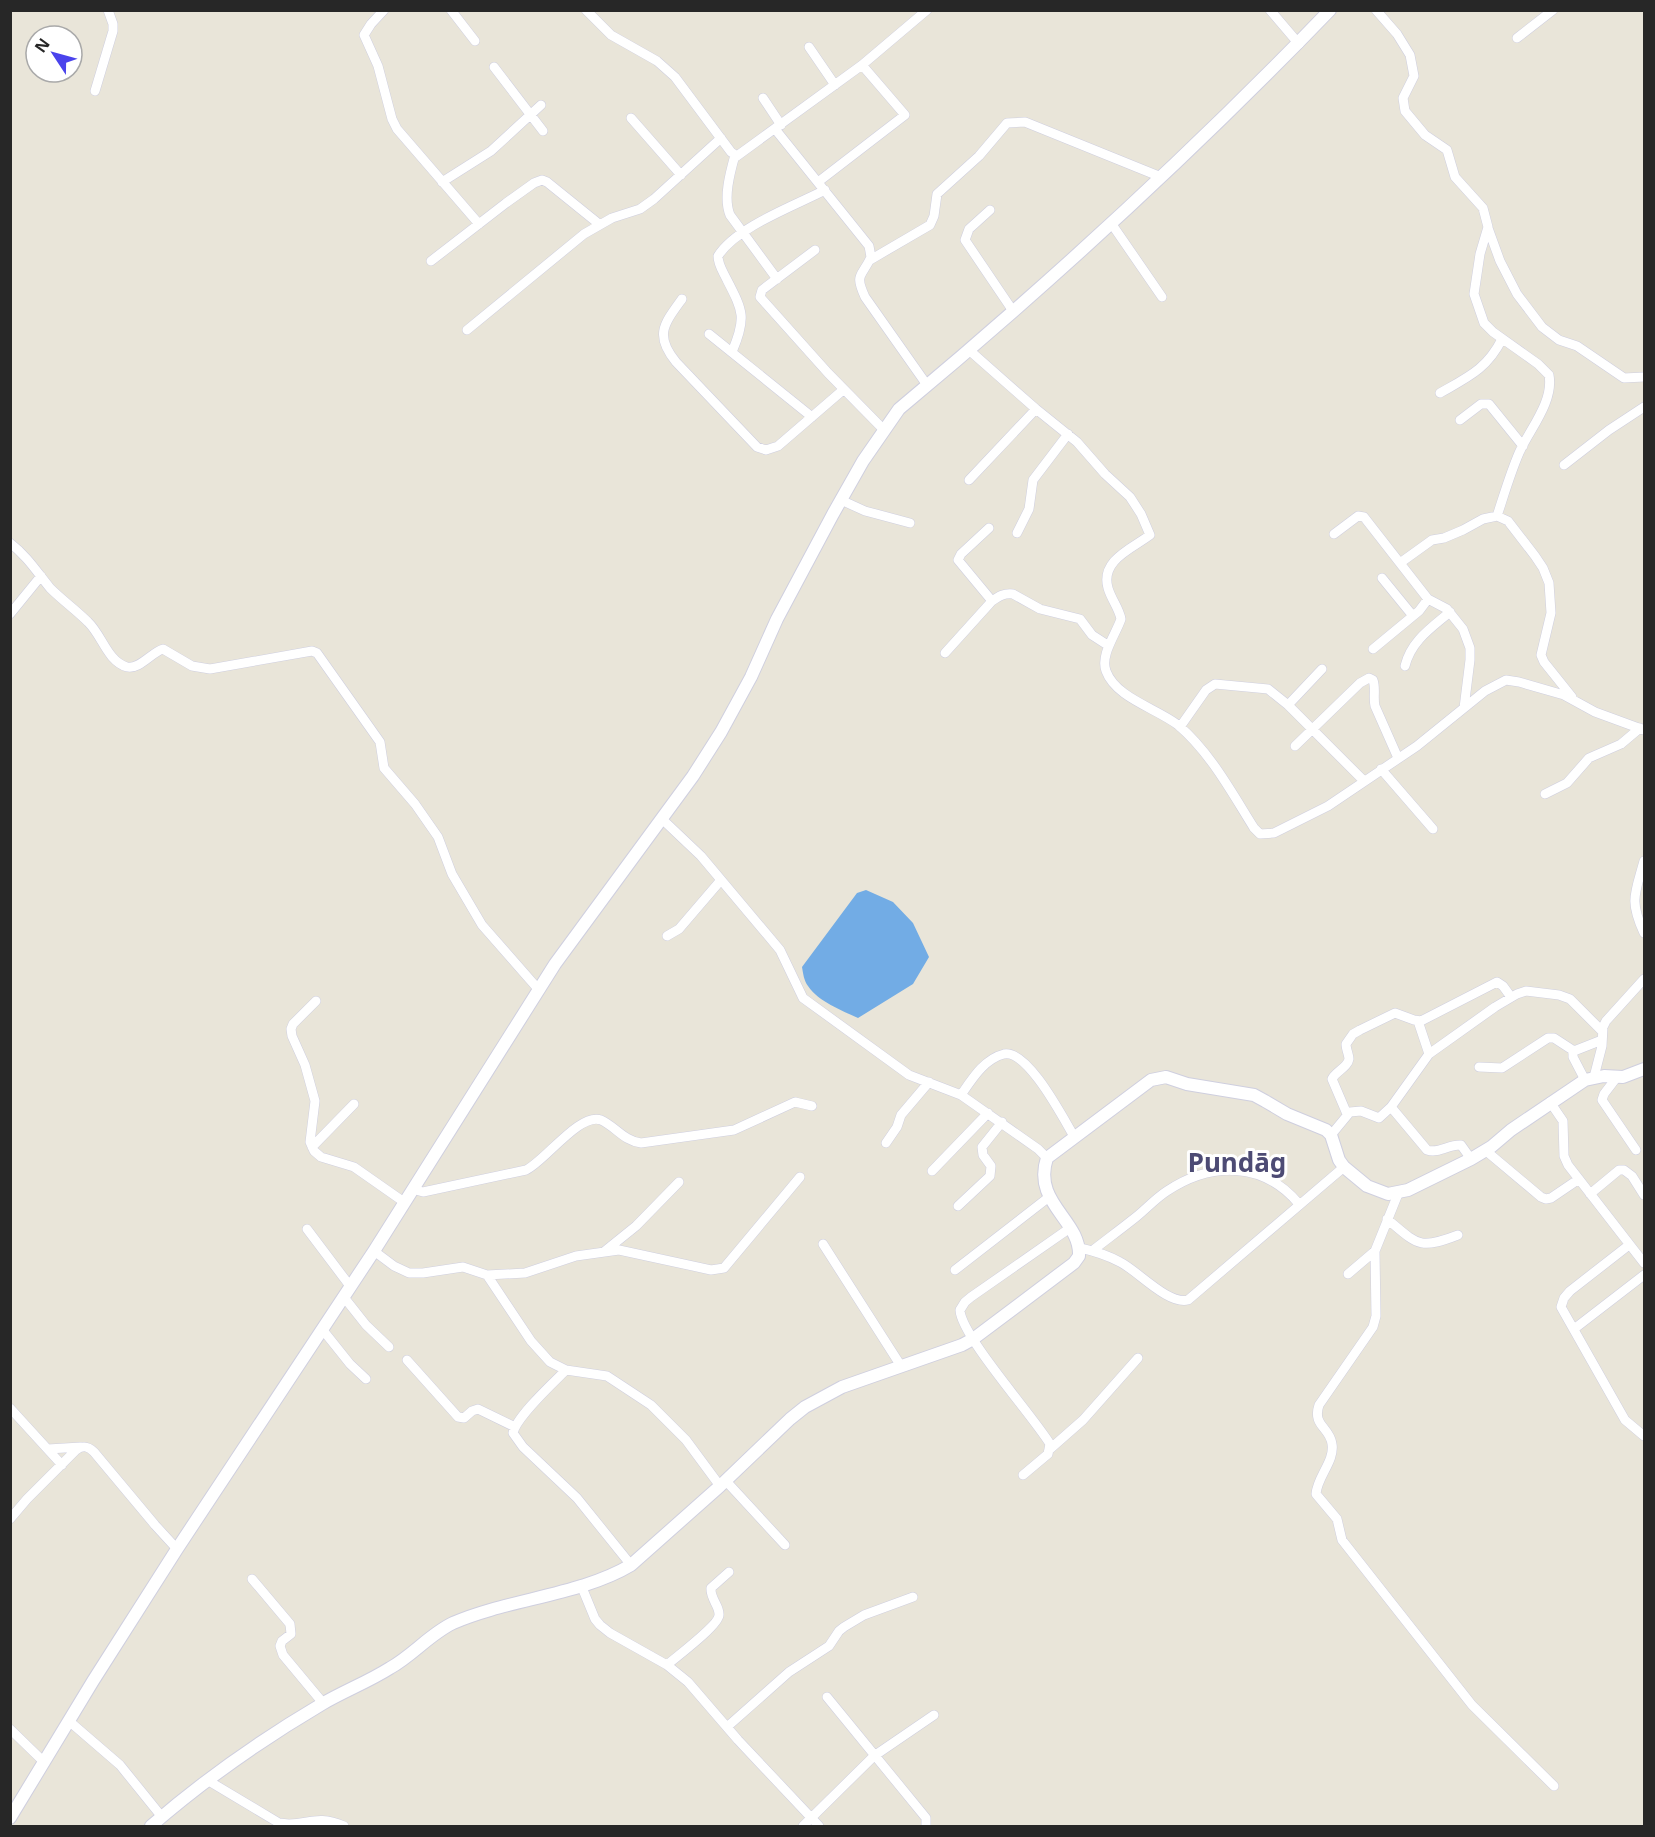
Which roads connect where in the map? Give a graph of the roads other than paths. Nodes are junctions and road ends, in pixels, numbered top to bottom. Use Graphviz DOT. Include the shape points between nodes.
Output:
graph roads {
  1 [pos="108,10"];
  2 [pos="384,10"];
  3 [pos="450,10"];
  4 [pos="586,10"];
  5 [pos="927,10"];
  6 [pos="1270,10"];
  7 [pos="1330,10"];
  8 [pos="1376,10"];
  9 [pos="1553,10"];
  10 [pos="1517,38"];
  11 [pos="475,41"];
  12 [pos="1299,44"];
  13 [pos="809,46"];
  14 [pos="862,65"];
  15 [pos="494,67"];
  16 [pos="836,85"];
  17 [pos="95,91"];
  18 [pos="764,98"];
  19 [pos="541,105"];
  20 [pos="531,114"];
  21 [pos="631,118"];
  22 [pos="778,127"];
  23 [pos="543,131"];
  24 [pos="721,138"];
  25 [pos="735,155"];
  26 [pos="681,175"];
  27 [pos="1161,177"];
  28 [pos="442,182"];
  29 [pos="821,186"];
  30 [pos="990,210"];
  31 [pos="1111,223"];
  32 [pos="478,224"];
  33 [pos="599,224"];
  34 [pos="1488,228"];
  35 [pos="743,232"];
  36 [pos="815,250"];
  37 [pos="870,260"];
  38 [pos="431,261"];
  39 [pos="777,279"];
  40 [pos="1162,297"];
  41 [pos="682,299"];
  42 [pos="1013,311"];
  43 [pos="467,330"];
  44 [pos="709,334"];
  45 [pos="1502,339"];
  46 [pos="969,350"];
  47 [pos="732,352"];
  48 [pos="1644,377"];
  49 [pos="927,385"];
  50 [pos="843,390"];
  51 [pos="1440,393"];
  52 [pos="1644,407"];
  53 [pos="1036,410"];
  54 [pos="812,417"];
  55 [pos="1460,420"];
  56 [pos="884,430"];
  57 [pos="1068,434"];
  58 [pos="1523,446"];
  59 [pos="772,449"];
  60 [pos="761,457"];
  61 [pos="1564,465"];
  62 [pos="969,480"];
  63 [pos="841,500"];
  64 [pos="1497,516"];
  65 [pos="910,523"];
  66 [pos="989,528"];
  67 [pos="1017,533"];
  68 [pos="1334,534"];
  69 [pos="10,543"];
  70 [pos="1400,563"];
  71 [pos="41,576"];
  72 [pos="1382,578"];
  73 [pos="1428,599"];
  74 [pos="992,602"];
  75 [pos="1450,612"];
  76 [pos="10,614"];
  77 [pos="1413,616"];
  78 [pos="1109,646"];
  79 [pos="1373,649"];
  80 [pos="945,654"];
  81 [pos="1405,666"];
  82 [pos="1322,669"];
  83 [pos="1576,701"];
  84 [pos="1288,705"];
  85 [pos="1464,708"];
  86 [pos="1180,727"];
  87 [pos="1642,729"];
  88 [pos="1313,730"];
  89 [pos="1295,746"];
  90 [pos="1398,758"];
  91 [pos="1381,769"];
  92 [pos="1363,780"];
  93 [pos="1545,794"];
  94 [pos="662,819"];
  95 [pos="1433,829"];
  96 [pos="1644,861"];
  97 [pos="721,880"];
  98 [pos="1644,933"];
  99 [pos="667,936"];
  100 [pos="1644,979"];
  101 [pos="539,990"];
  102 [pos="1511,998"];
  103 [pos="316,1001"];
  104 [pos="1418,1021"];
  105 [pos="1602,1035"];
  106 [pos="1573,1050"];
  107 [pos="1429,1054"];
  108 [pos="1479,1067"];
  109 [pos="1644,1069"];
  110 [pos="1617,1077"];
  111 [pos="1589,1079"];
  112 [pos="929,1082"];
  113 [pos="961,1095"];
  114 [pos="1550,1102"];
  115 [pos="354,1104"];
  116 [pos="812,1106"];
  117 [pos="1391,1107"];
  118 [pos="988,1113"];
  119 [pos="1347,1114"];
  120 [pos="1002,1122"];
  121 [pos="1331,1135"];
  122 [pos="1075,1138"];
  123 [pos="886,1143"];
  124 [pos="312,1147"];
  125 [pos="1485,1150"];
  126 [pos="1636,1150"];
  127 [pos="1047,1158"];
  128 [pos="1472,1159"];
  129 [pos="1344,1167"];
  130 [pos="932,1171"];
  131 [pos="800,1177"];
  132 [pos="1579,1179"];
  133 [pos="679,1182"];
  134 [pos="412,1189"];
  135 [pos="1398,1194"];
  136 [pos="1590,1194"];
  137 [pos="1644,1195"];
  138 [pos="1049,1197"];
  139 [pos="404,1202"];
  140 [pos="1299,1204"];
  141 [pos="958,1206"];
  142 [pos="1387,1219"];
  143 [pos="1070,1228"];
  144 [pos="307,1229"];
  145 [pos="1458,1235"];
  146 [pos="823,1244"];
  147 [pos="1629,1245"];
  148 [pos="1086,1249"];
  149 [pos="374,1251"];
  150 [pos="605,1251"];
  151 [pos="1375,1251"];
  152 [pos="1644,1268"];
  153 [pos="955,1270"];
  154 [pos="1348,1274"];
  155 [pos="487,1275"];
  156 [pos="346,1291"];
  157 [pos="322,1329"];
  158 [pos="1574,1329"];
  159 [pos="974,1339"];
  160 [pos="389,1347"];
  161 [pos="1138,1358"];
  162 [pos="407,1360"];
  163 [pos="901,1366"];
  164 [pos="566,1370"];
  165 [pos="366,1379"];
  166 [pos="10,1408"];
  167 [pos="515,1427"];
  168 [pos="1644,1436"];
  169 [pos="83,1447"];
  170 [pos="48,1449"];
  171 [pos="1050,1449"];
  172 [pos="62,1465"];
  173 [pos="1023,1475"];
  174 [pos="723,1483"];
  175 [pos="10,1519"];
  176 [pos="785,1545"];
  177 [pos="177,1549"];
  178 [pos="631,1565"];
  179 [pos="729,1572"];
  180 [pos="252,1579"];
  181 [pos="581,1585"];
  182 [pos="913,1597"];
  183 [pos="667,1665"];
  184 [pos="827,1697"];
  185 [pos="323,1703"];
  186 [pos="934,1715"];
  187 [pos="69,1721"];
  188 [pos="727,1727"];
  189 [pos="10,1728"];
  190 [pos="874,1756"];
  191 [pos="44,1762"];
  192 [pos="207,1780"];
  193 [pos="1554,1786"];
  194 [pos="162,1817"];
  195 [pos="10,1818"];
  196 [pos="811,1818"];
  197 [pos="271,1823"];
  198 [pos="151,1827"];
  199 [pos="344,1827"];
  200 [pos="803,1827"];
  201 [pos="819,1827"];
  202 [pos="926,1827"];
  1 -- 17 [label="street" via="113,31"];
  2 -- 28 [label="street" via="365,31 365,41 378,66 397,129"];
  3 -- 11 [label="street"];
  4 -- 24 [label="street" via="611,35 657,61 675,77"];
  5 -- 14 [label="street"];
  6 -- 12 [label="street"];
  7 -- 12 [label="street"];
  8 -- 34 [label="street" via="1410,55 1414,76 1403,98 1405,111 1425,135 1448,152 1455,177 1483,208"];
  9 -- 10 [label="street"];
  12 -- 27 [label="street"];
  13 -- 16 [label="street"];
  14 -- 16 [label="street"];
  14 -- 29 [label="street" via="904,115"];
  15 -- 20 [label="street"];
  16 -- 22 [label="street"];
  18 -- 22 [label="street"];
  19 -- 20 [label="street"];
  20 -- 23 [label="street"];
  20 -- 28 [label="street" via="491,151"];
  21 -- 26 [label="street"];
  22 -- 25 [label="street"];
  22 -- 29 [label="street"];
  24 -- 25 [label="street"];
  24 -- 26 [label="street"];
  25 -- 35 [label="street" via="726,206"];
  26 -- 33 [label="street" via="640,209"];
  27 -- 31 [label="street"];
  27 -- 37 [label="street" via="1025,122 1007,123 980,156 937,194 930,225"];
  28 -- 32 [label="street"];
  29 -- 35 [label="street"];
  29 -- 37 [label="street" via="869,246"];
  30 -- 42 [label="street" via="969,229 965,240"];
  31 -- 40 [label="street"];
  31 -- 42 [label="street"];
  32 -- 33 [label="street" via="542,180"];
  32 -- 38 [label="street"];
  33 -- 43 [label="street"];
  34 -- 45 [label="street" via="1479,254 1474,294 1484,323"];
  34 -- 48 [label="street" via="1516,294 1542,327 1624,378"];
  35 -- 39 [label="street"];
  35 -- 47 [label="street" via="725,246 718,259 740,305 742,318"];
  36 -- 39 [label="street"];
  37 -- 49 [label="street" via="859,278 862,291"];
  39 -- 50 [label="street" via="761,292 763,301"];
  41 -- 59 [label="street" via="664,332 669,353 757,447"];
  42 -- 46 [label="street"];
  44 -- 47 [label="street"];
  45 -- 51 [label="street" via="1482,367"];
  45 -- 58 [label="street" via="1546,371 1550,379 1546,400"];
  46 -- 49 [label="street"];
  46 -- 53 [label="street"];
  47 -- 54 [label="street"];
  49 -- 56 [label="street" via="899,409"];
  50 -- 54 [label="street"];
  50 -- 56 [label="street"];
  52 -- 61 [label="street"];
  53 -- 57 [label="street"];
  53 -- 62 [label="street"];
  54 -- 59 [label="street"];
  55 -- 58 [label="street" via="1482,404 1489,404"];
  56 -- 63 [label="street"];
  57 -- 67 [label="street" via="1034,480 1029,509"];
  57 -- 78 [label="street" via="1130,497 1150,534 1116,559 1108,572 1108,589 1121,619"];
  58 -- 64 [label="street"];
  59 -- 60 [label="street"];
  63 -- 65 [label="street"];
  63 -- 94 [label="street" via="721,732"];
  64 -- 70 [label="street" via="1432,540"];
  64 -- 83 [label="street" via="1520,534 1543,568 1552,605 1541,656"];
  66 -- 74 [label="street" via="958,560"];
  68 -- 70 [label="street" via="1358,516 1364,517"];
  69 -- 71 [label="street"];
  70 -- 73 [label="street"];
  71 -- 76 [label="street"];
  71 -- 101 [label="street" via="88,622 114,659 126,666 136,665 163,649 192,666 210,669 317,652 380,742 384,768 438,837 452,874 482,925"];
  72 -- 77 [label="street"];
  73 -- 75 [label="street"];
  73 -- 77 [label="street"];
  74 -- 78 [label="street" via="1004,594 1013,594 1052,614 1077,618 1094,637"];
  74 -- 80 [label="street"];
  75 -- 81 [label="street" via="1417,639"];
  75 -- 85 [label="street" via="1463,629 1470,648"];
  77 -- 79 [label="street"];
  78 -- 86 [label="street" via="1104,663 1112,682"];
  82 -- 84 [label="street"];
  83 -- 85 [label="street" via="1506,680"];
  83 -- 87 [label="street"];
  84 -- 86 [label="street" via="1268,689 1215,684 1206,690"];
  84 -- 88 [label="street"];
  85 -- 90 [label="street"];
  86 -- 92 [label="street" via="1216,769 1260,834 1274,833 1311,815"];
  87 -- 93 [label="street" via="1621,744 1589,758 1567,783"];
  88 -- 89 [label="street"];
  88 -- 90 [label="street" via="1369,678 1375,685 1375,706"];
  88 -- 92 [label="street"];
  90 -- 91 [label="street"];
  91 -- 92 [label="street"];
  91 -- 95 [label="street"];
  94 -- 97 [label="street"];
  94 -- 101 [label="street"];
  96 -- 98 [label="street" via="1634,899"];
  97 -- 99 [label="street" via="679,929"];
  97 -- 112 [label="street" via="780,950 803,998 909,1075"];
  100 -- 105 [label="street" via="1606,1021"];
  101 -- 134 [label="street"];
  102 -- 104 [label="street" via="1497,982"];
  102 -- 105 [label="street" via="1526,991 1564,996"];
  102 -- 107 [label="street"];
  103 -- 124 [label="street" via="291,1029 314,1094"];
  104 -- 107 [label="street"];
  104 -- 119 [label="street" via="1395,1013 1348,1039 1349,1060 1332,1079"];
  105 -- 106 [label="street"];
  105 -- 111 [label="street"];
  106 -- 108 [label="street" via="1548,1038 1502,1068"];
  106 -- 111 [label="street" via="1573,1057"];
  107 -- 117 [label="street"];
  109 -- 110 [label="street"];
  110 -- 111 [label="street"];
  110 -- 126 [label="street" via="1602,1100"];
  111 -- 114 [label="street"];
  112 -- 113 [label="street"];
  112 -- 123 [label="street" via="901,1115"];
  113 -- 118 [label="street"];
  113 -- 122 [label="street" via="980,1068 1003,1054 1012,1055 1039,1079"];
  114 -- 125 [label="street"];
  114 -- 132 [label="street" via="1563,1121 1564,1156"];
  115 -- 124 [label="street"];
  116 -- 134 [label="street" via="795,1101 734,1130 641,1143 601,1120 589,1119 525,1170 423,1192"];
  117 -- 119 [label="street" via="1379,1118 1355,1110"];
  117 -- 128 [label="street" via="1427,1150 1461,1145"];
  118 -- 120 [label="street"];
  118 -- 130 [label="street"];
  119 -- 121 [label="street"];
  120 -- 127 [label="street"];
  120 -- 141 [label="street" via="982,1147 991,1166 990,1176"];
  121 -- 122 [label="street" via="1254,1095 1159,1077 1141,1086"];
  121 -- 129 [label="street"];
  122 -- 127 [label="street"];
  124 -- 139 [label="street" via="321,1157 368,1175"];
  125 -- 128 [label="street"];
  125 -- 132 [label="street" via="1546,1199"];
  127 -- 138 [label="street" via="1045,1180"];
  128 -- 135 [label="street"];
  129 -- 135 [label="street" via="1367,1186"];
  129 -- 140 [label="street"];
  131 -- 150 [label="street" via="724,1268 711,1270 619,1250"];
  132 -- 136 [label="street"];
  133 -- 150 [label="street"];
  134 -- 139 [label="street"];
  135 -- 142 [label="street"];
  136 -- 137 [label="street" via="1624,1170"];
  136 -- 147 [label="street"];
  138 -- 143 [label="street"];
  138 -- 153 [label="street"];
  139 -- 149 [label="street"];
  140 -- 148 [label="street" via="1264,1176 1232,1169 1216,1172 1167,1191"];
  140 -- 148 [label="street" via="1183,1302 1169,1297 1121,1262"];
  142 -- 145 [label="street" via="1413,1246 1435,1244"];
  142 -- 151 [label="street"];
  143 -- 148 [label="street"];
  143 -- 159 [label="street" via="965,1302 960,1315"];
  144 -- 156 [label="street"];
  146 -- 163 [label="street"];
  147 -- 152 [label="street"];
  147 -- 158 [label="street" via="1564,1298 1561,1307"];
  148 -- 159 [label="street" via="1074,1263"];
  149 -- 155 [label="street" via="409,1273 463,1267"];
  149 -- 156 [label="street"];
  150 -- 155 [label="street" via="562,1259 525,1274"];
  151 -- 154 [label="street"];
  151 -- 193 [label="street" via="1376,1321 1317,1410 1318,1422 1332,1447 1316,1494 1337,1519 1342,1540 1472,1705"];
  152 -- 158 [label="street"];
  155 -- 164 [label="street" via="531,1341 550,1362"];
  156 -- 157 [label="street"];
  156 -- 160 [label="street" via="366,1325"];
  157 -- 165 [label="street"];
  157 -- 177 [label="street"];
  158 -- 168 [label="street" via="1625,1420"];
  159 -- 163 [label="street"];
  159 -- 171 [label="street" via="1045,1436"];
  161 -- 171 [label="street" via="1083,1420"];
  162 -- 167 [label="street" via="458,1417 464,1418 478,1409"];
  163 -- 174 [label="street" via="842,1387 804,1407"];
  164 -- 167 [label="street"];
  164 -- 174 [label="street" via="607,1376 651,1405"];
  166 -- 170 [label="street"];
  167 -- 178 [label="street" via="517,1440 577,1498"];
  169 -- 170 [label="street"];
  169 -- 172 [label="street"];
  169 -- 177 [label="street" via="94,1452"];
  170 -- 172 [label="street"];
  171 -- 173 [label="street"];
  172 -- 175 [label="street"];
  174 -- 176 [label="street"];
  174 -- 178 [label="street"];
  177 -- 187 [label="street"];
  178 -- 181 [label="street"];
  179 -- 183 [label="street" via="711,1588 719,1618"];
  180 -- 185 [label="street" via="290,1624 291,1634 280,1646 283,1655"];
  181 -- 183 [label="street" via="600,1625"];
  181 -- 185 [label="street" via="454,1623 399,1663"];
  182 -- 188 [label="street" via="844,1627 829,1646 783,1677"];
  183 -- 188 [label="street" via="688,1682"];
  184 -- 190 [label="street"];
  185 -- 192 [label="street"];
  186 -- 190 [label="street"];
  187 -- 191 [label="street"];
  187 -- 194 [label="street" via="120,1765"];
  188 -- 196 [label="street"];
  189 -- 191 [label="street"];
  190 -- 196 [label="street"];
  190 -- 202 [label="street" via="926,1818"];
  191 -- 195 [label="street"];
  192 -- 194 [label="street"];
  192 -- 197 [label="street"];
  194 -- 198 [label="street"];
  196 -- 200 [label="street"];
  196 -- 201 [label="street"];
  197 -- 199 [label="street" via="324,1820"];
}
